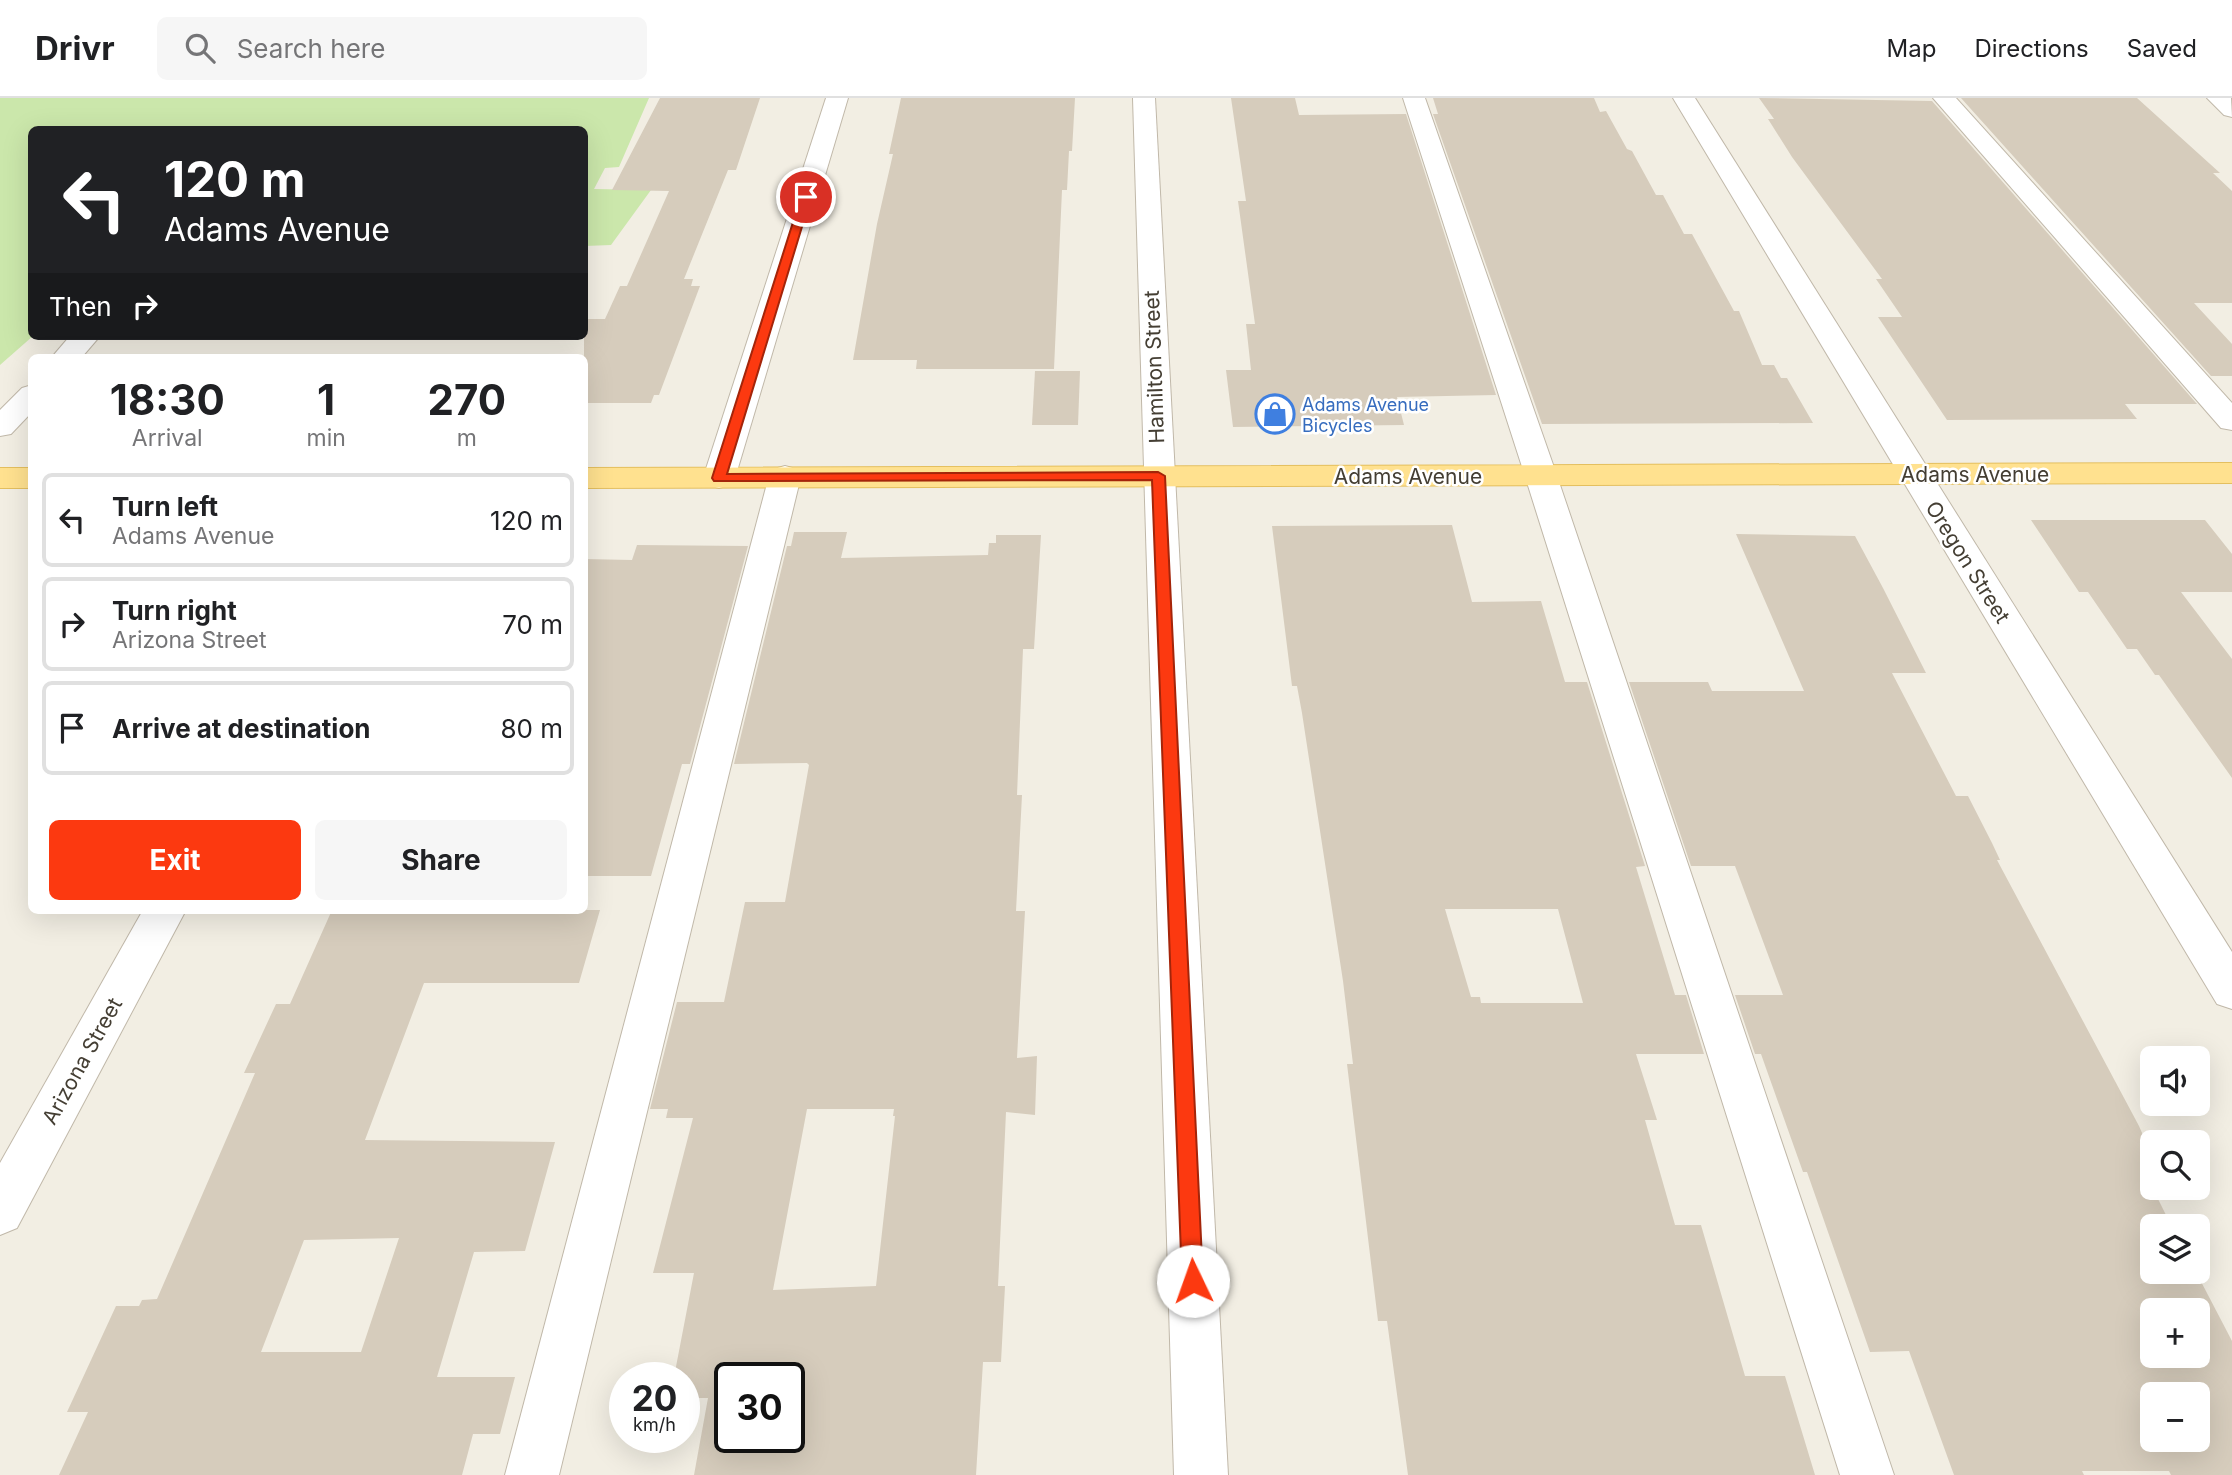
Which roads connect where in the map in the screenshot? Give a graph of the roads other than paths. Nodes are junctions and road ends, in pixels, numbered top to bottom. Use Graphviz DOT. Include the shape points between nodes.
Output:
graph roads {
  1 [pos="837,98"];
  2 [pos="1144,98"];
  3 [pos="1414,98"];
  4 [pos="1684,98"];
  5 [pos="1944,98"];
  6 [pos="2218,98"];
  7 [pos="2232,110"];
  8 [pos="82,340"];
  9 [pos="69,354"];
  10 [pos="28,398"];
  11 [pos="2232,421"];
  12 [pos="0,427"];
  13 [pos="2232,473"];
  14 [pos="1914,474"];
  15 [pos="785,476"];
  16 [pos="1158,476"];
  17 [pos="1541,476"];
  18 [pos="0,478"];
  19 [pos="28,478"];
  20 [pos="588,478"];
  21 [pos="719,478"];
  22 [pos="163,914"];
  23 [pos="2232,990"];
  24 [pos="0,1211"];
  25 [pos="532,1475"];
  26 [pos="1201,1475"];
  27 [pos="1867,1475"];
  1 -- 21 [label="street"];
  2 -- 16 [label="street, Hamilton Street"];
  3 -- 17 [label="street"];
  4 -- 14 [label="street, Oregon Street"];
  5 -- 11 [label="street"];
  6 -- 7 [label="street"];
  8 -- 9 [label="street"];
  10 -- 12 [label="street"];
  13 -- 14 [label="main road, Adams Avenue"];
  14 -- 17 [label="main road, Adams Avenue"];
  14 -- 23 [label="street, Oregon Street"];
  15 -- 16 [label="main road, Adams Avenue"];
  15 -- 21 [label="main road, Adams Avenue"];
  15 -- 25 [label="street"];
  16 -- 17 [label="main road, Adams Avenue"];
  16 -- 26 [label="street, Hamilton Street"];
  17 -- 27 [label="street"];
  18 -- 19 [label="main road"];
  20 -- 21 [label="main road, Adams Avenue"];
  22 -- 24 [label="street, Arizona Street"];
}
